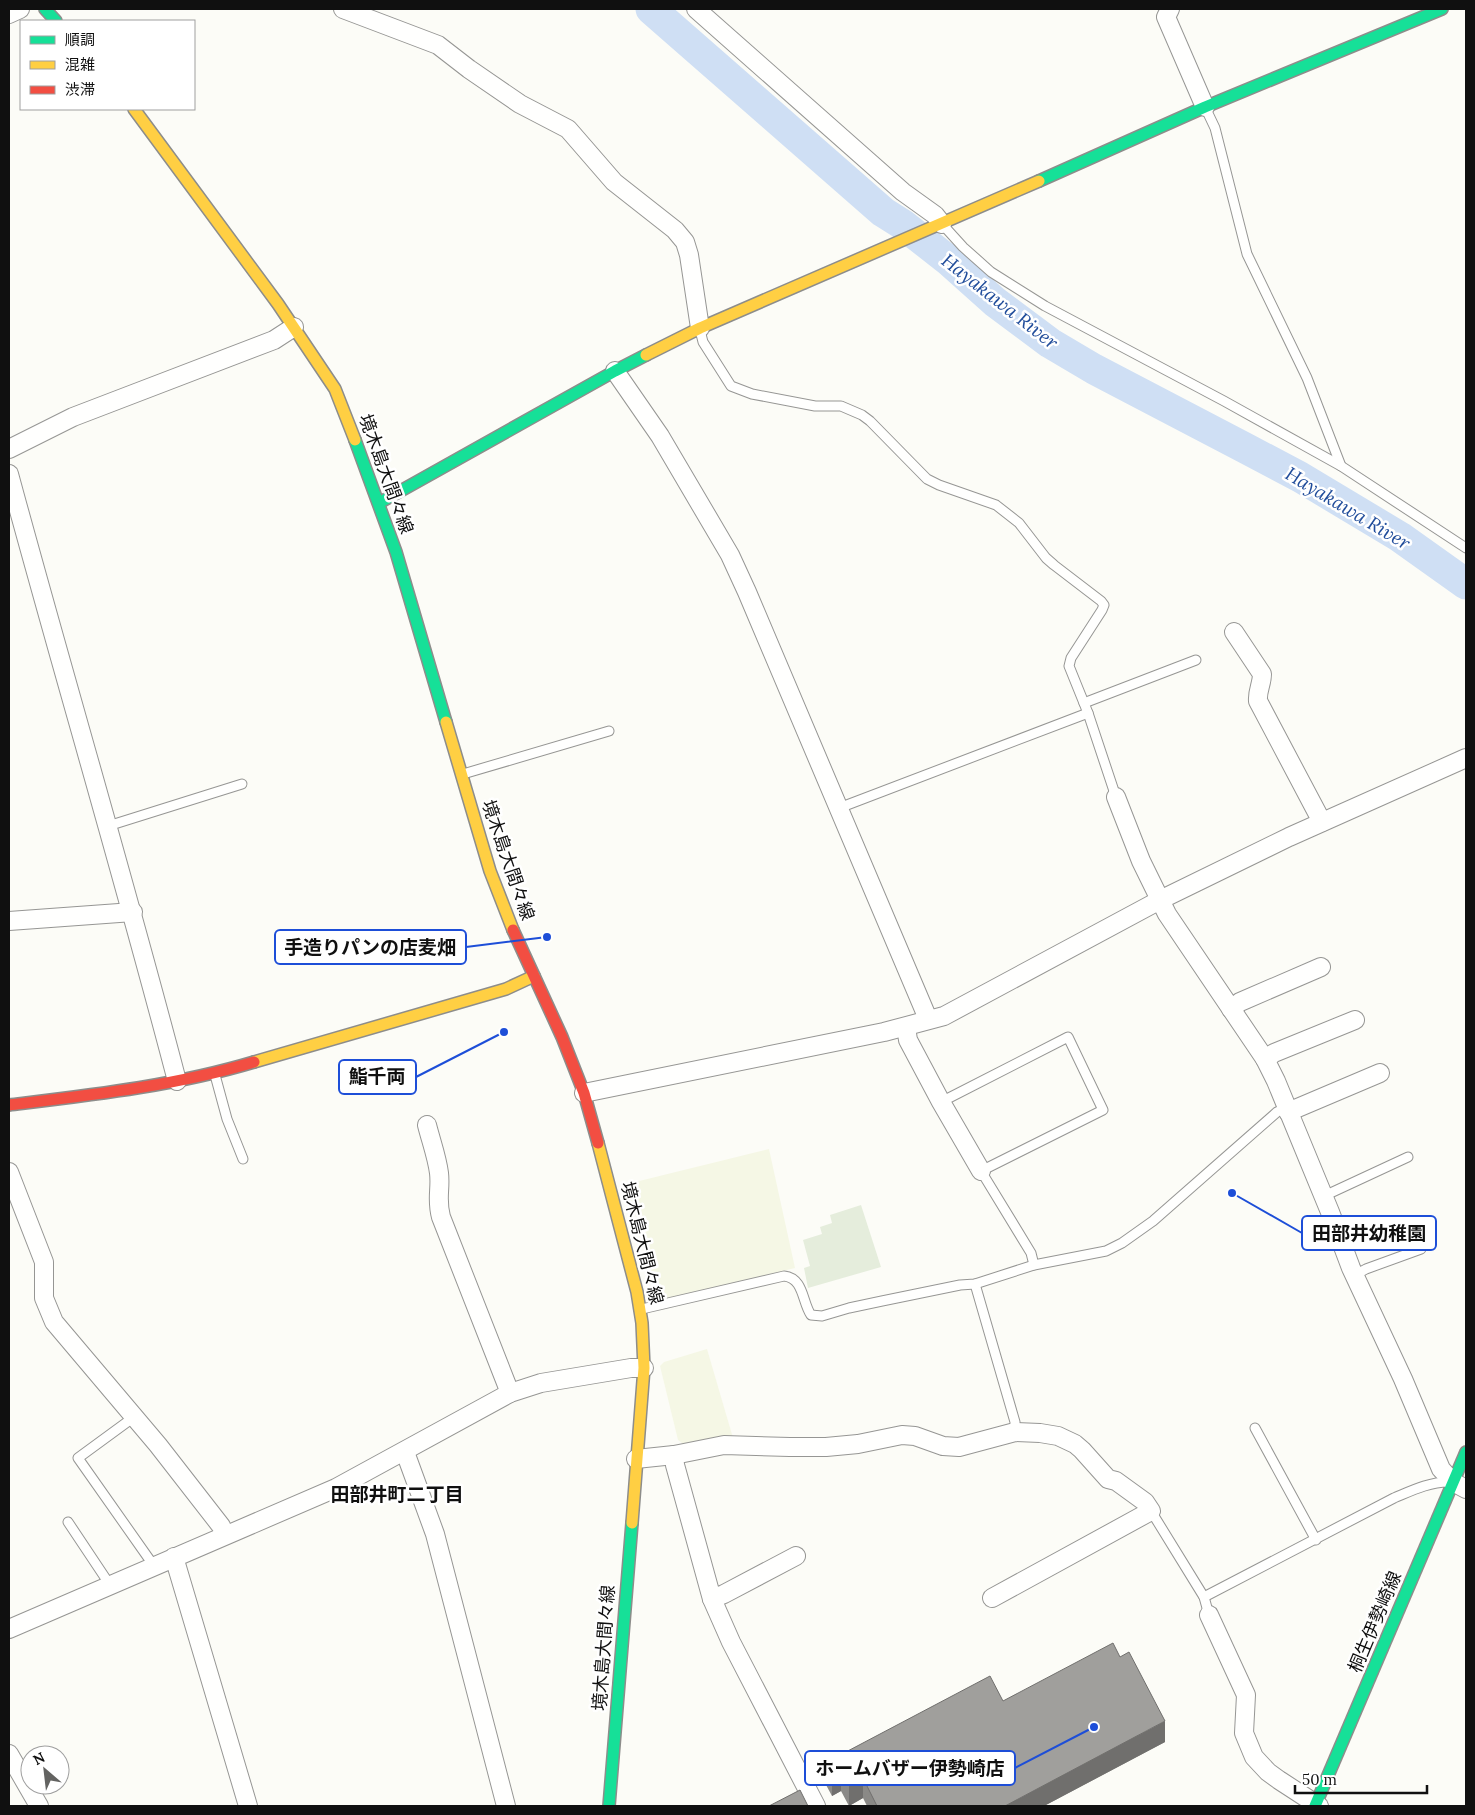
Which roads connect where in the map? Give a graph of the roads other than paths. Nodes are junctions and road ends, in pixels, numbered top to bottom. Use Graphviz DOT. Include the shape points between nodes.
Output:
graph roads {
  1 [pos="20,9"];
  2 [pos="45,9"];
  3 [pos="343,9"];
  4 [pos="696,9"];
  5 [pos="1170,9"];
  6 [pos="1442,9"];
  7 [pos="9,14"];
  8 [pos="55,20"];
  9 [pos="1205,107"];
  10 [pos="135,110"];
  11 [pos="938,225"];
  12 [pos="294,328"];
  13 [pos="700,328"];
  14 [pos="615,370"];
  15 [pos="9,449"];
  16 [pos="1341,466"];
  17 [pos="9,474"];
  18 [pos="380,503"];
  19 [pos="1466,548"];
  20 [pos="1234,632"];
  21 [pos="1196,660"];
  22 [pos="1084,703"];
  23 [pos="1088,714"];
  24 [pos="609,731"];
  25 [pos="1466,758"];
  26 [pos="461,775"];
  27 [pos="242,784"];
  28 [pos="1116,797"];
  29 [pos="839,808"];
  30 [pos="1322,822"];
  31 [pos="108,826"];
  32 [pos="1160,900"];
  33 [pos="133,912"];
  34 [pos="9,921"];
  35 [pos="1321,967"];
  36 [pos="534,976"];
  37 [pos="1231,1009"];
  38 [pos="928,1019"];
  39 [pos="1355,1020"];
  40 [pos="906,1027"];
  41 [pos="1265,1059"];
  42 [pos="214,1073"];
  43 [pos="1380,1073"];
  44 [pos="177,1081"];
  45 [pos="584,1093"];
  46 [pos="941,1102"];
  47 [pos="9,1105"];
  48 [pos="1288,1110"];
  49 [pos="427,1126"];
  50 [pos="1408,1157"];
  51 [pos="243,1159"];
  52 [pos="981,1171"];
  53 [pos="9,1172"];
  54 [pos="1324,1196"];
  55 [pos="1421,1249"];
  56 [pos="1034,1265"];
  57 [pos="1355,1275"];
  58 [pos="975,1284"];
  59 [pos="641,1309"];
  60 [pos="644,1368"];
  61 [pos="510,1393"];
  62 [pos="134,1417"];
  63 [pos="1255,1428"];
  64 [pos="1015,1432"];
  65 [pos="405,1452"];
  66 [pos="1466,1452"];
  67 [pos="674,1455"];
  68 [pos="636,1459"];
  69 [pos="1460,1486"];
  70 [pos="1151,1511"];
  71 [pos="68,1522"];
  72 [pos="225,1535"];
  73 [pos="1316,1540"];
  74 [pos="796,1556"];
  75 [pos="174,1558"];
  76 [pos="154,1566"];
  77 [pos="110,1585"];
  78 [pos="1204,1597"];
  79 [pos="992,1598"];
  80 [pos="712,1599"];
  81 [pos="1209,1616"];
  82 [pos="9,1629"];
  83 [pos="9,1754"];
  84 [pos="813,1800"];
  85 [pos="794,1802"];
  86 [pos="39,1806"];
  87 [pos="248,1806"];
  88 [pos="506,1806"];
  89 [pos="610,1806"];
  90 [pos="1317,1806"];
  1 -- 7 [label="street"];
  2 -- 8 [label="main road"];
  3 -- 13 [label="street" via="438,46 520,104 568,129 614,182 675,230 685,242"];
  4 -- 11 [label="street" via="903,192 935,215"];
  5 -- 9 [label="street" via="1166,17"];
  6 -- 9 [label="main road"];
  9 -- 11 [label="main road"];
  9 -- 16 [label="lane" via="1214,128 1247,254 1307,378"];
  10 -- 12 [label="main road, 境木島大間々線" via="227,232"];
  11 -- 13 [label="main road"];
  11 -- 16 [label="lane" via="991,272 1044,306"];
  12 -- 15 [label="street" via="274,340 73,417"];
  12 -- 18 [label="main road, 境木島大間々線" via="335,389"];
  13 -- 14 [label="main road"];
  13 -- 22 [label="lane" via="703,342 731,386 761,396 815,406 841,406 862,415 927,479 996,505 1018,523 1046,558 1101,601 1104,605 1102,610 1069,662"];
  14 -- 18 [label="main road"];
  14 -- 29 [label="street" via="660,436 730,555"];
  16 -- 19 [label="lane"];
  17 -- 31 [label="street"];
  18 -- 26 [label="main road, 境木島大間々線"];
  20 -- 30 [label="street" via="1262,674 1258,701"];
  21 -- 22 [label="lane"];
  22 -- 23 [label="lane"];
  23 -- 28 [label="lane"];
  23 -- 29 [label="lane"];
  24 -- 26 [label="lane"];
  25 -- 30 [label="street"];
  26 -- 36 [label="main road, 境木島大間々線" via="490,871"];
  27 -- 31 [label="lane"];
  28 -- 32 [label="street"];
  29 -- 38 [label="street"];
  30 -- 32 [label="street"];
  31 -- 33 [label="street"];
  32 -- 37 [label="street"];
  32 -- 38 [label="street" via="944,1016"];
  33 -- 34 [label="street"];
  33 -- 44 [label="street"];
  35 -- 37 [label="street" via="1240,1002"];
  36 -- 42 [label="main road" via="506,989"];
  36 -- 45 [label="main road, 境木島大間々線"];
  37 -- 41 [label="street"];
  38 -- 40 [label="street"];
  39 -- 41 [label="street"];
  40 -- 45 [label="street"];
  40 -- 46 [label="street" via="908,1040"];
  41 -- 48 [label="street"];
  42 -- 44 [label="main road"];
  42 -- 51 [label="lane"];
  43 -- 48 [label="street"];
  44 -- 47 [label="main road" via="132,1090"];
  45 -- 59 [label="main road, 境木島大間々線"];
  46 -- 52 [label="street"];
  46 -- 52 [label="lane" via="1068,1037 1103,1110"];
  48 -- 54 [label="street"];
  48 -- 56 [label="lane" via="1278,1112 1153,1221 1122,1243 1106,1251"];
  49 -- 61 [label="street" via="439,1171 441,1217"];
  50 -- 54 [label="lane"];
  52 -- 56 [label="lane" via="1031,1253"];
  53 -- 62 [label="street" via="44,1262 44,1298 54,1322"];
  54 -- 57 [label="street"];
  55 -- 57 [label="lane"];
  56 -- 58 [label="lane"];
  57 -- 69 [label="street" via="1441,1468"];
  58 -- 59 [label="lane" via="816,1317 807,1309 796,1280 792,1276 784,1276"];
  58 -- 64 [label="lane" via="1015,1422"];
  59 -- 60 [label="main road, 境木島大間々線"];
  60 -- 61 [label="street" via="541,1383"];
  60 -- 68 [label="main road, 境木島大間々線"];
  61 -- 65 [label="street"];
  62 -- 72 [label="street"];
  62 -- 76 [label="lane" via="78,1458"];
  63 -- 73 [label="lane"];
  64 -- 67 [label="street" via="959,1447 902,1435 826,1447 724,1445"];
  64 -- 70 [label="street" via="1050,1435 1068,1441 1082,1450 1108,1479 1116,1481 1145,1502"];
  65 -- 72 [label="street" via="336,1488"];
  65 -- 88 [label="street" via="435,1534"];
  66 -- 69 [label="main road, 桐生伊勢崎線"];
  67 -- 68 [label="street"];
  67 -- 80 [label="street"];
  68 -- 89 [label="main road, 境木島大間々線"];
  69 -- 73 [label="lane" via="1440,1482 1403,1495"];
  69 -- 90 [label="main road, 桐生伊勢崎線"];
  70 -- 78 [label="lane"];
  70 -- 79 [label="street"];
  71 -- 77 [label="lane"];
  72 -- 75 [label="street"];
  73 -- 78 [label="lane"];
  74 -- 80 [label="street"];
  75 -- 76 [label="street"];
  75 -- 87 [label="street"];
  76 -- 77 [label="street"];
  77 -- 82 [label="street"];
  78 -- 81 [label="lane"];
  80 -- 84 [label="street"];
  81 -- 90 [label="street" via="1246,1695 1244,1733 1254,1757 1273,1776"];
  83 -- 86 [label="street"];
  84 -- 85 [label="street"];
}
